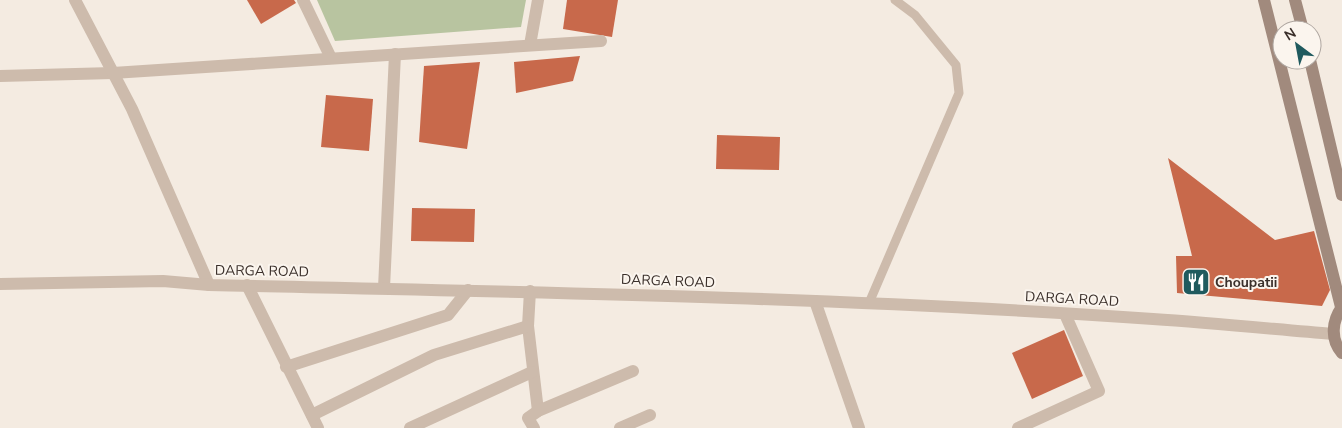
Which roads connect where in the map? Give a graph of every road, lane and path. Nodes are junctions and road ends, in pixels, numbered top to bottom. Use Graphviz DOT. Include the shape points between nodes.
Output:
graph roads {
  1 [pos="75,0"];
  2 [pos="303,0"];
  3 [pos="538,0"];
  4 [pos="895,0"];
  5 [pos="1264,0"];
  6 [pos="1295,0"];
  7 [pos="1300,20"];
  8 [pos="601,41"];
  9 [pos="530,45"];
  10 [pos="395,54"];
  11 [pos="330,58"];
  12 [pos="1312,70"];
  13 [pos="113,73"];
  14 [pos="0,76"];
  15 [pos="1342,195"];
  16 [pos="0,284"];
  17 [pos="209,284"];
  18 [pos="247,286"];
  19 [pos="384,288"];
  20 [pos="468,290"];
  21 [pos="530,291"];
  22 [pos="815,302"];
  23 [pos="869,303"];
  24 [pos="1341,307"];
  25 [pos="1066,314"];
  26 [pos="528,326"];
  27 [pos="1333,334"];
  28 [pos="1342,353"];
  29 [pos="286,367"];
  30 [pos="633,371"];
  31 [pos="532,372"];
  32 [pos="538,411"];
  33 [pos="650,414"];
  34 [pos="312,415"];
  35 [pos="318,428"];
  36 [pos="410,428"];
  37 [pos="534,428"];
  38 [pos="620,428"];
  39 [pos="859,428"];
  40 [pos="1018,428"];
  1 -- 13 [label="street"];
  2 -- 11 [label="street"];
  3 -- 9 [label="street"];
  4 -- 23 [label="lane" via="915,15 956,65 959,93"];
  5 -- 24 [label="main road"];
  6 -- 7 [label="main road"];
  8 -- 9 [label="street"];
  9 -- 10 [label="street"];
  10 -- 11 [label="street"];
  10 -- 19 [label="street"];
  11 -- 13 [label="street"];
  12 -- 15 [label="main road"];
  13 -- 14 [label="street"];
  13 -- 17 [label="street"];
  16 -- 17 [label="street, DARGA ROAD" via="163,281"];
  17 -- 18 [label="street, DARGA ROAD"];
  18 -- 19 [label="street, DARGA ROAD"];
  18 -- 29 [label="street"];
  19 -- 20 [label="street, DARGA ROAD"];
  20 -- 21 [label="street, DARGA ROAD"];
  20 -- 29 [label="street" via="448,315"];
  21 -- 22 [label="street, DARGA ROAD"];
  21 -- 26 [label="street"];
  22 -- 23 [label="street, DARGA ROAD"];
  22 -- 39 [label="street"];
  23 -- 25 [label="street, DARGA ROAD"];
  24 -- 27 [label="main road" via="1334,320"];
  25 -- 27 [label="street, DARGA ROAD"];
  25 -- 40 [label="street" via="1099,391"];
  26 -- 31 [label="street"];
  26 -- 34 [label="street" via="434,355"];
  27 -- 28 [label="main road"];
  29 -- 34 [label="street"];
  30 -- 32 [label="street"];
  31 -- 32 [label="street"];
  31 -- 36 [label="street"];
  32 -- 37 [label="street" via="528,418"];
  33 -- 38 [label="street"];
  34 -- 35 [label="street"];
}
